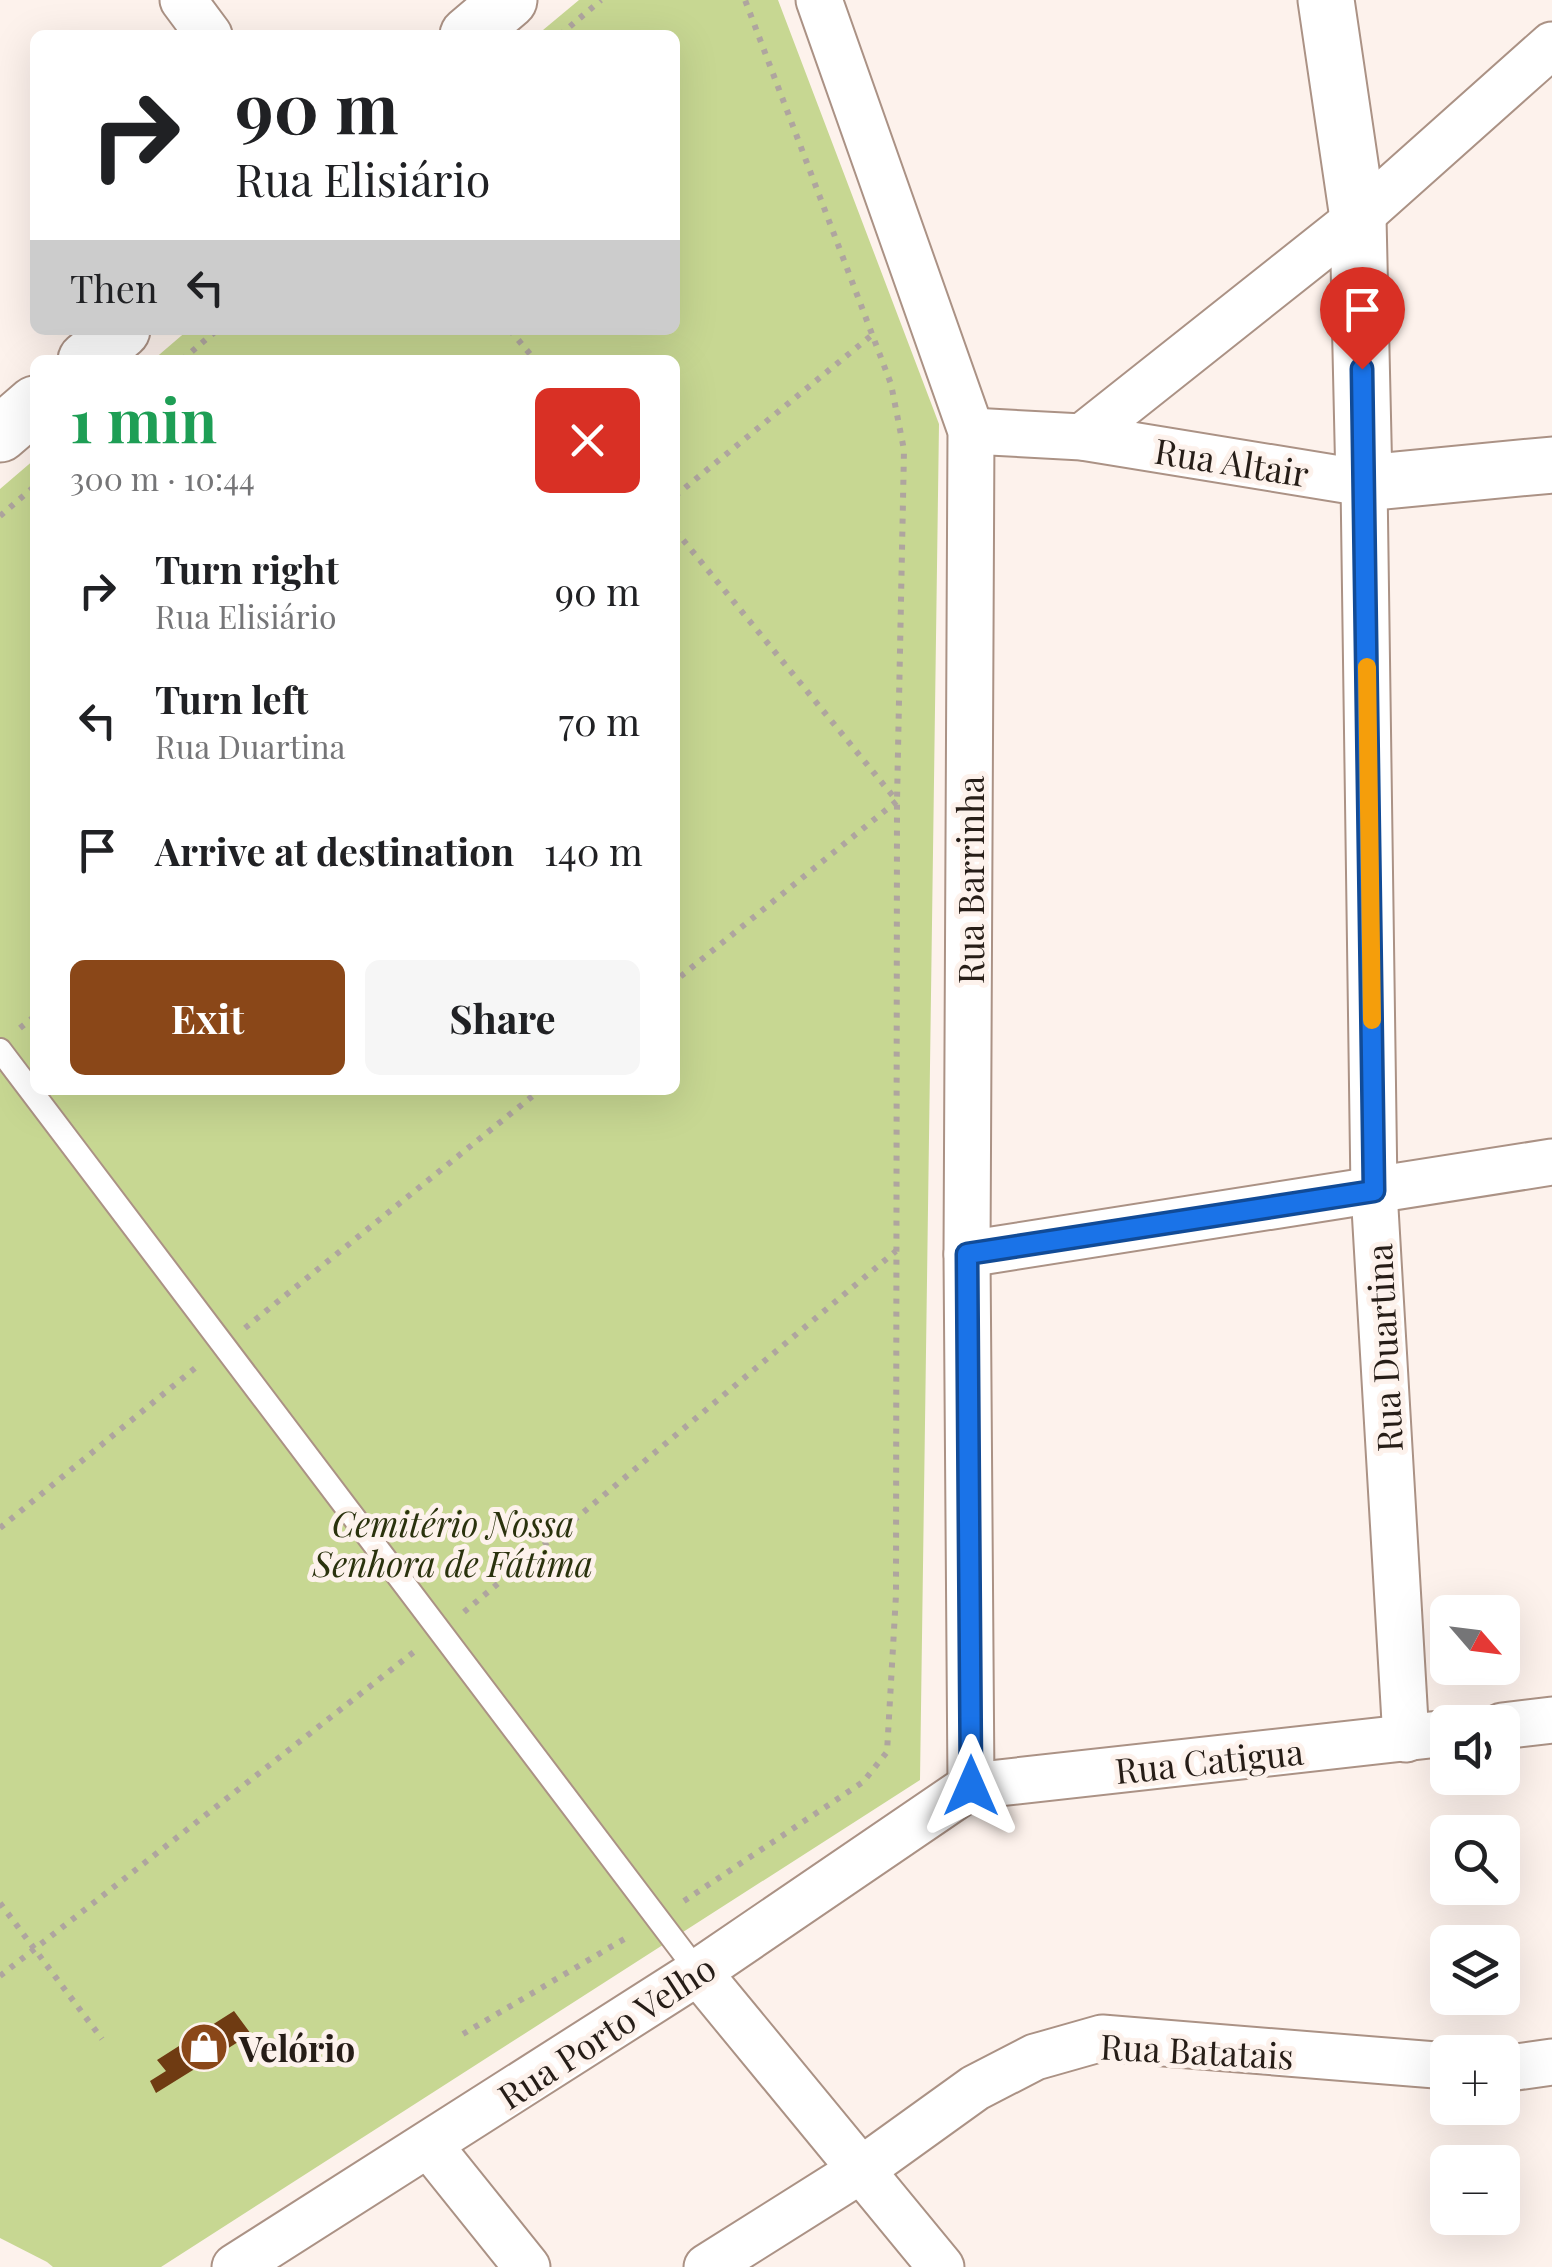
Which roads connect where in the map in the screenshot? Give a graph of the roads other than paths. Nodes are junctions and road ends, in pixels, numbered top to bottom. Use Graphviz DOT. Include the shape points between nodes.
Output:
graph roads {
  1 [pos="183,0"];
  2 [pos="509,0"];
  3 [pos="819,0"];
  4 [pos="1326,0"];
  5 [pos="204,30"];
  6 [pos="474,30"];
  7 [pos="1552,45"];
  8 [pos="1358,218"];
  9 [pos="116,335"];
  10 [pos="92,355"];
  11 [pos="30,408"];
  12 [pos="970,431"];
  13 [pos="0,434"];
  14 [pos="1082,436"];
  15 [pos="1552,464"];
  16 [pos="1364,483"];
  17 [pos="0,1050"];
  18 [pos="30,1090"];
  19 [pos="34,1095"];
  20 [pos="1552,1162"];
  21 [pos="1374,1191"];
  22 [pos="967,1254"];
  23 [pos="1552,1720"];
  24 [pos="1520,1724"];
  25 [pos="1427,1736"];
  26 [pos="971,1786"];
  27 [pos="698,1972"];
  28 [pos="1552,2062"];
  29 [pos="1430,2065"];
  30 [pos="1520,2066"];
  31 [pos="428,2145"];
  32 [pos="861,2170"];
  33 [pos="235,2267"];
  34 [pos="527,2267"];
  35 [pos="707,2267"];
  36 [pos="940,2267"];
  1 -- 5 [label="street"];
  2 -- 6 [label="street"];
  3 -- 12 [label="street, Rua Barrinha"];
  4 -- 8 [label="street, Rua Duartina"];
  7 -- 8 [label="street"];
  8 -- 14 [label="street"];
  8 -- 16 [label="street, Rua Duartina"];
  9 -- 10 [label="street"];
  11 -- 13 [label="street"];
  12 -- 14 [label="street, Rua Altair"];
  12 -- 22 [label="street, Rua Barrinha"];
  14 -- 16 [label="street, Rua Altair"];
  15 -- 16 [label="street, Rua Altair"];
  16 -- 21 [label="street, Rua Duartina"];
  17 -- 18 [label="lane"];
  19 -- 27 [label="lane"];
  20 -- 21 [label="street"];
  21 -- 22 [label="street"];
  21 -- 25 [label="street, Rua Duartina"];
  22 -- 26 [label="street, Rua Barrinha"];
  23 -- 24 [label="street"];
  25 -- 26 [label="street, Rua Catigua"];
  26 -- 27 [label="street, Rua Porto Velho"];
  27 -- 31 [label="street, Rua Porto Velho"];
  27 -- 32 [label="street"];
  28 -- 30 [label="street"];
  29 -- 32 [label="street, Rua Batatais" via="1102,2038 1034,2057 975,2088"];
  31 -- 33 [label="street, Rua Porto Velho"];
  31 -- 34 [label="street"];
  32 -- 35 [label="street, Rua Batatais"];
  32 -- 36 [label="street"];
}
